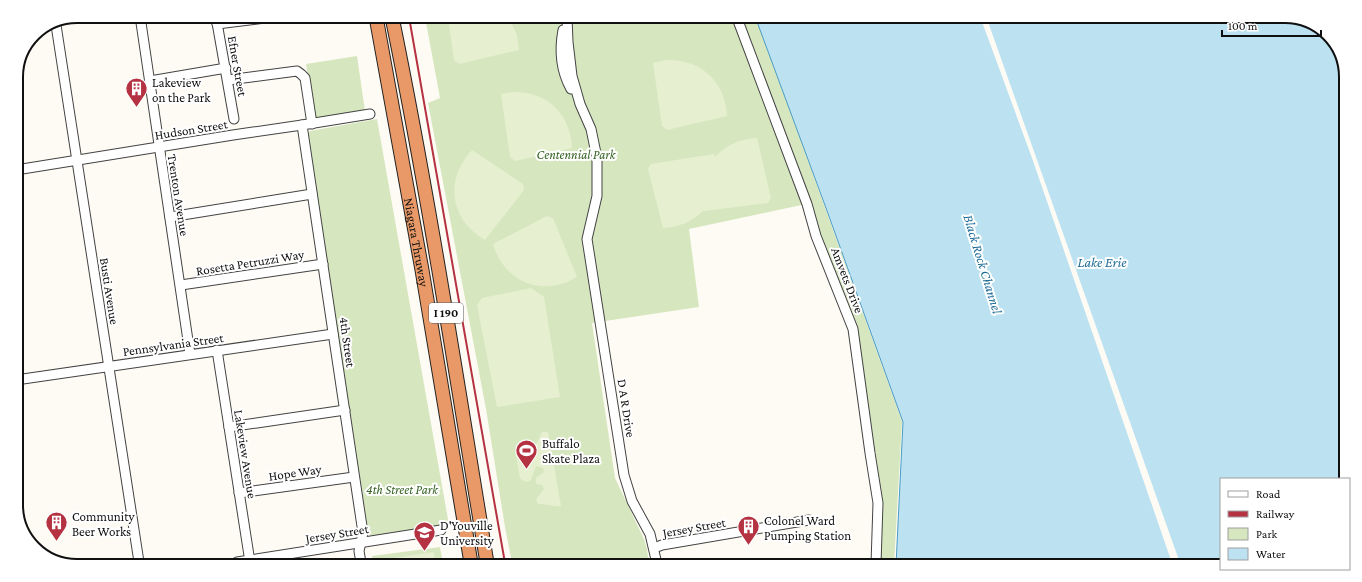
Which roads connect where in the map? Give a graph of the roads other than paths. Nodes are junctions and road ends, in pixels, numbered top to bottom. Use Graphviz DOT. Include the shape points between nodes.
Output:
graph roads {
  1 [pos="141,23"];
  2 [pos="218,23"];
  3 [pos="377,23"];
  4 [pos="393,23"];
  5 [pos="567,23"];
  6 [pos="739,23"];
  7 [pos="56,27"];
  8 [pos="226,68"];
  9 [pos="228,80"];
  10 [pos="150,81"];
  11 [pos="370,114"];
  12 [pos="234,119"];
  13 [pos="312,124"];
  14 [pos="302,125"];
  15 [pos="159,147"];
  16 [pos="76,160"];
  17 [pos="23,169"];
  18 [pos="312,194"];
  19 [pos="170,217"];
  20 [pos="323,264"];
  21 [pos="181,285"];
  22 [pos="333,334"];
  23 [pos="217,350"];
  24 [pos="190,354"];
  25 [pos="108,367"];
  26 [pos="23,379"];
  27 [pos="344,410"];
  28 [pos="229,427"];
  29 [pos="354,477"];
  30 [pos="239,493"];
  31 [pos="809,520"];
  32 [pos="442,530"];
  33 [pos="360,543"];
  34 [pos="654,548"];
  35 [pos="139,559"];
  36 [pos="250,559"];
  37 [pos="262,559"];
  38 [pos="360,559"];
  39 [pos="470,559"];
  40 [pos="486,559"];
  41 [pos="656,559"];
  42 [pos="876,559"];
  1 -- 10 [label="street, Trenton Avenue"];
  2 -- 8 [label="street, Efner Street"];
  3 -- 39 [label="highway, Niagara Thruway / I 190"];
  4 -- 40 [label="highway, Niagara Thruway / I 190" via="440,274"];
  5 -- 34 [label="street, D A R Drive" via="572,76 591,129 597,158 597,196 587,239 627,489 650,534"];
  6 -- 42 [label="street, Amvets Drive" via="807,204 816,236 853,329 878,503"];
  7 -- 16 [label="street, Busti Avenue"];
  8 -- 9 [label="street, Efner Street"];
  8 -- 10 [label="street"];
  9 -- 12 [label="street, Efner Street"];
  9 -- 13 [label="street" via="297,71 304,78"];
  10 -- 15 [label="street, Trenton Avenue"];
  11 -- 13 [label="street, Hudson Street"];
  13 -- 14 [label="street, Hudson Street"];
  14 -- 15 [label="street, Hudson Street"];
  14 -- 18 [label="street, 4th Street"];
  15 -- 16 [label="street, Hudson Street"];
  15 -- 19 [label="street, Trenton Avenue"];
  16 -- 17 [label="street, Hudson Street"];
  16 -- 25 [label="street, Busti Avenue"];
  18 -- 19 [label="street"];
  18 -- 20 [label="street, 4th Street"];
  19 -- 21 [label="street, Trenton Avenue"];
  20 -- 21 [label="street, Rosetta Petruzzi Way"];
  20 -- 22 [label="street, 4th Street"];
  21 -- 24 [label="street, Trenton Avenue"];
  22 -- 23 [label="street, Pennsylvania Street"];
  22 -- 27 [label="street, 4th Street"];
  23 -- 24 [label="street, Pennsylvania Street"];
  23 -- 28 [label="street, Lakeview Avenue"];
  24 -- 25 [label="street, Pennsylvania Street"];
  25 -- 26 [label="street, Pennsylvania Street"];
  25 -- 35 [label="street, Busti Avenue"];
  27 -- 28 [label="street"];
  27 -- 29 [label="street, 4th Street"];
  28 -- 30 [label="street, Lakeview Avenue"];
  29 -- 30 [label="street, Hope Way"];
  29 -- 33 [label="street, 4th Street" via="363,533"];
  30 -- 36 [label="street, Lakeview Avenue"];
  31 -- 34 [label="street, Jersey Street"];
  32 -- 33 [label="street, Jersey Street"];
  33 -- 37 [label="street, Jersey Street"];
  33 -- 38 [label="street, 4th Street"];
  34 -- 41 [label="street, D A R Drive"];
}
